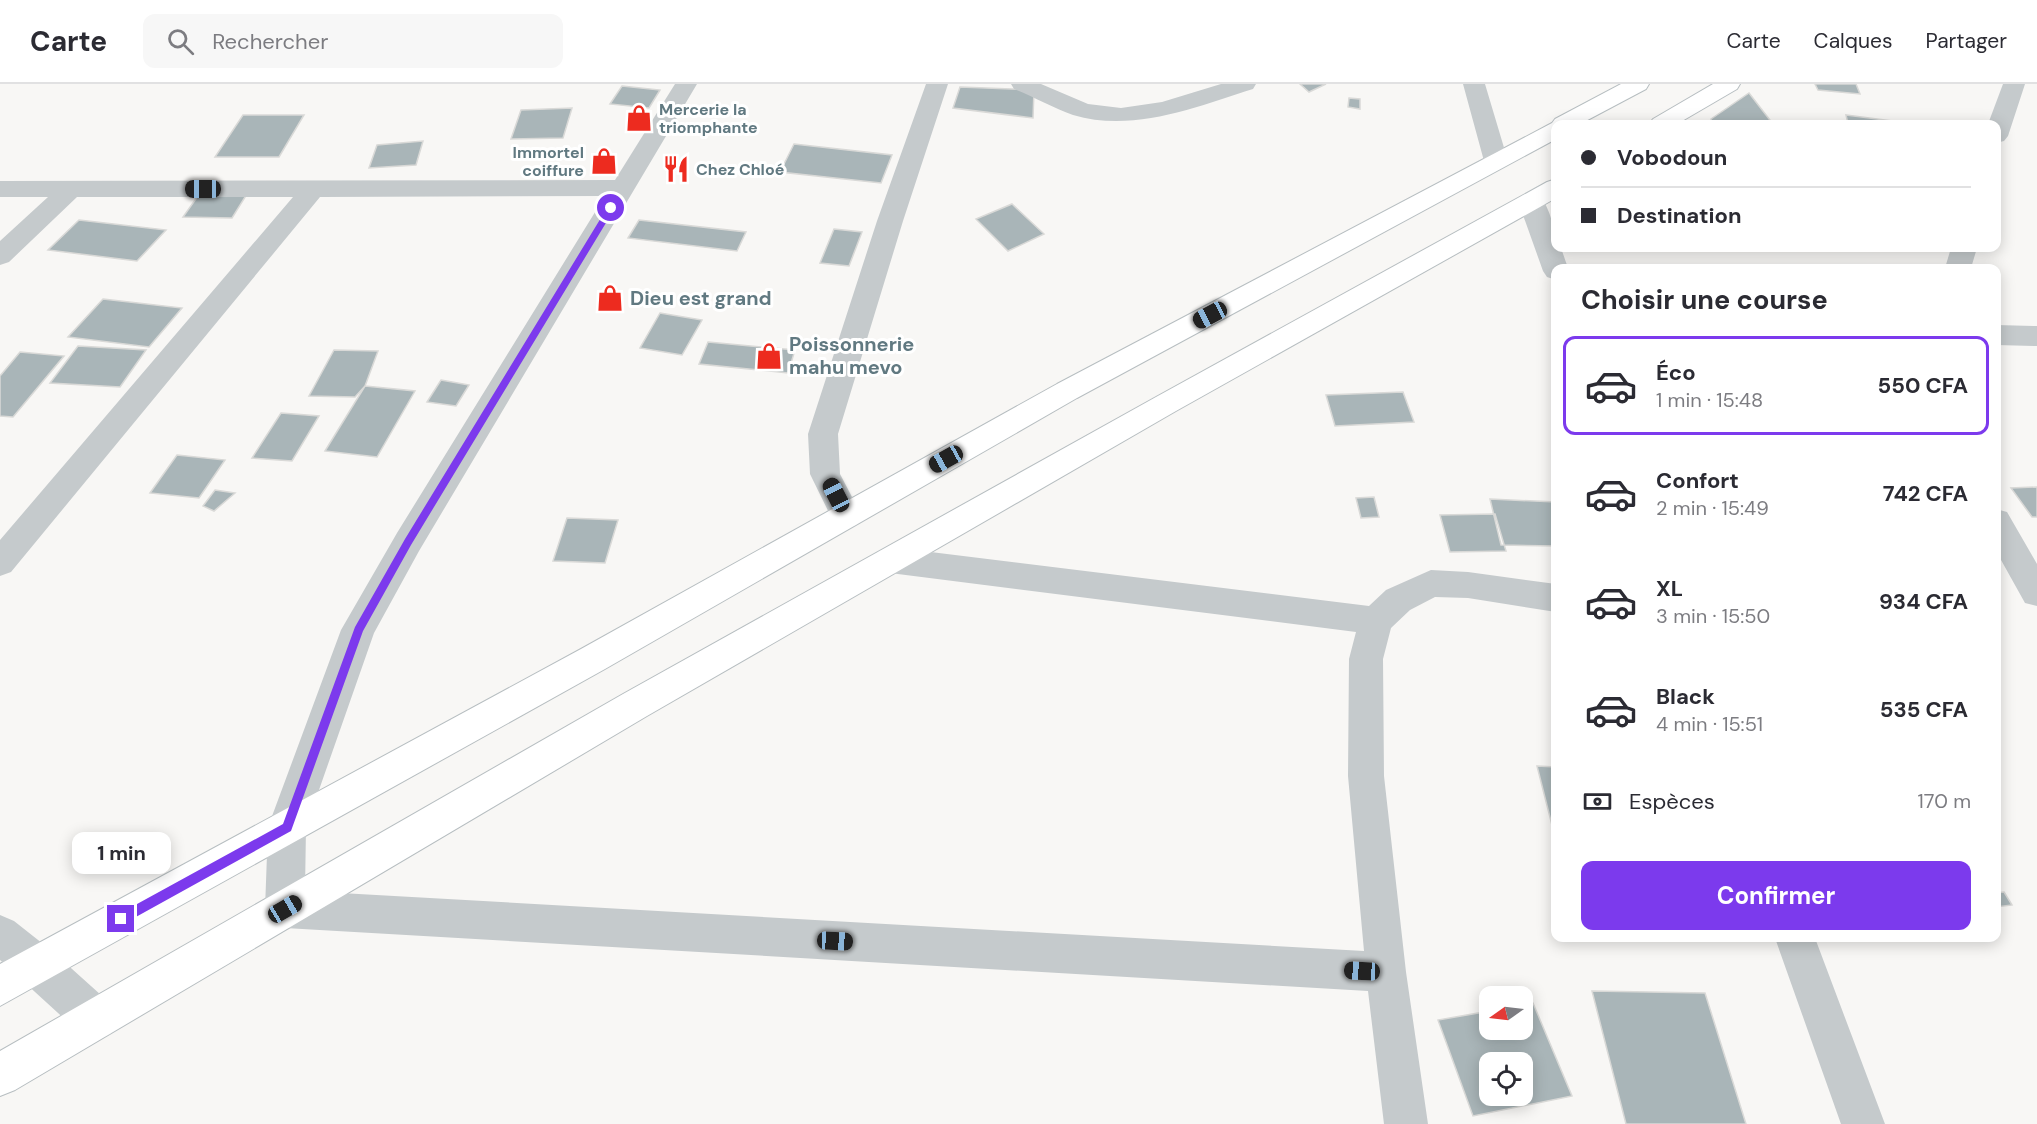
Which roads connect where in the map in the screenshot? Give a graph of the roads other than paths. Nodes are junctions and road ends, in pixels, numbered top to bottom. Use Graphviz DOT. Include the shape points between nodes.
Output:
graph roads {
  1 [pos="686,84"];
  2 [pos="937,84"];
  3 [pos="1022,84"];
  4 [pos="1245,84"];
  5 [pos="1474,84"];
  6 [pos="1638,84"];
  7 [pos="1729,84"];
  8 [pos="2014,84"];
  9 [pos="1570,120"];
  10 [pos="1667,120"];
  11 [pos="2001,122"];
  12 [pos="1551,132"];
  13 [pos="1496,161"];
  14 [pos="623,188"];
  15 [pos="0,189"];
  16 [pos="71,189"];
  17 [pos="313,189"];
  18 [pos="1543,194"];
  19 [pos="1551,241"];
  20 [pos="0,256"];
  21 [pos="2001,335"];
  22 [pos="2037,336"];
  23 [pos="846,516"];
  24 [pos="2014,536"];
  25 [pos="891,560"];
  26 [pos="0,563"];
  27 [pos="2037,593"];
  28 [pos="1551,597"];
  29 [pos="1376,621"];
  30 [pos="287,827"];
  31 [pos="285,909"];
  32 [pos="0,935"];
  33 [pos="1796,942"];
  34 [pos="38,965"];
  35 [pos="1386,972"];
  36 [pos="0,986"];
  37 [pos="96,1019"];
  38 [pos="0,1075"];
  39 [pos="1406,1124"];
  40 [pos="1863,1124"];
  1 -- 14 [label="street"];
  2 -- 23 [label="street" via="823,434 825,474"];
  3 -- 4 [label="street" via="1083,111 1116,114 1159,110"];
  5 -- 13 [label="street"];
  6 -- 9 [label="main road"];
  7 -- 10 [label="main road"];
  8 -- 11 [label="street"];
  12 -- 13 [label="main road"];
  13 -- 23 [label="main road" via="1067,391"];
  14 -- 17 [label="street"];
  14 -- 30 [label="street" via="358,630"];
  15 -- 16 [label="street"];
  16 -- 17 [label="street"];
  16 -- 20 [label="street"];
  17 -- 26 [label="street"];
  18 -- 19 [label="street"];
  18 -- 25 [label="main road"];
  21 -- 22 [label="street"];
  23 -- 30 [label="main road"];
  24 -- 27 [label="street"];
  25 -- 29 [label="street"];
  25 -- 31 [label="main road"];
  28 -- 29 [label="street" via="1431,583 1398,600"];
  29 -- 35 [label="street" via="1366,659 1366,776"];
  30 -- 31 [label="street"];
  30 -- 34 [label="main road"];
  31 -- 35 [label="street"];
  31 -- 37 [label="main road"];
  32 -- 34 [label="street"];
  33 -- 40 [label="street"];
  34 -- 36 [label="main road"];
  34 -- 37 [label="street"];
  35 -- 39 [label="street"];
  37 -- 38 [label="main road"];
}
